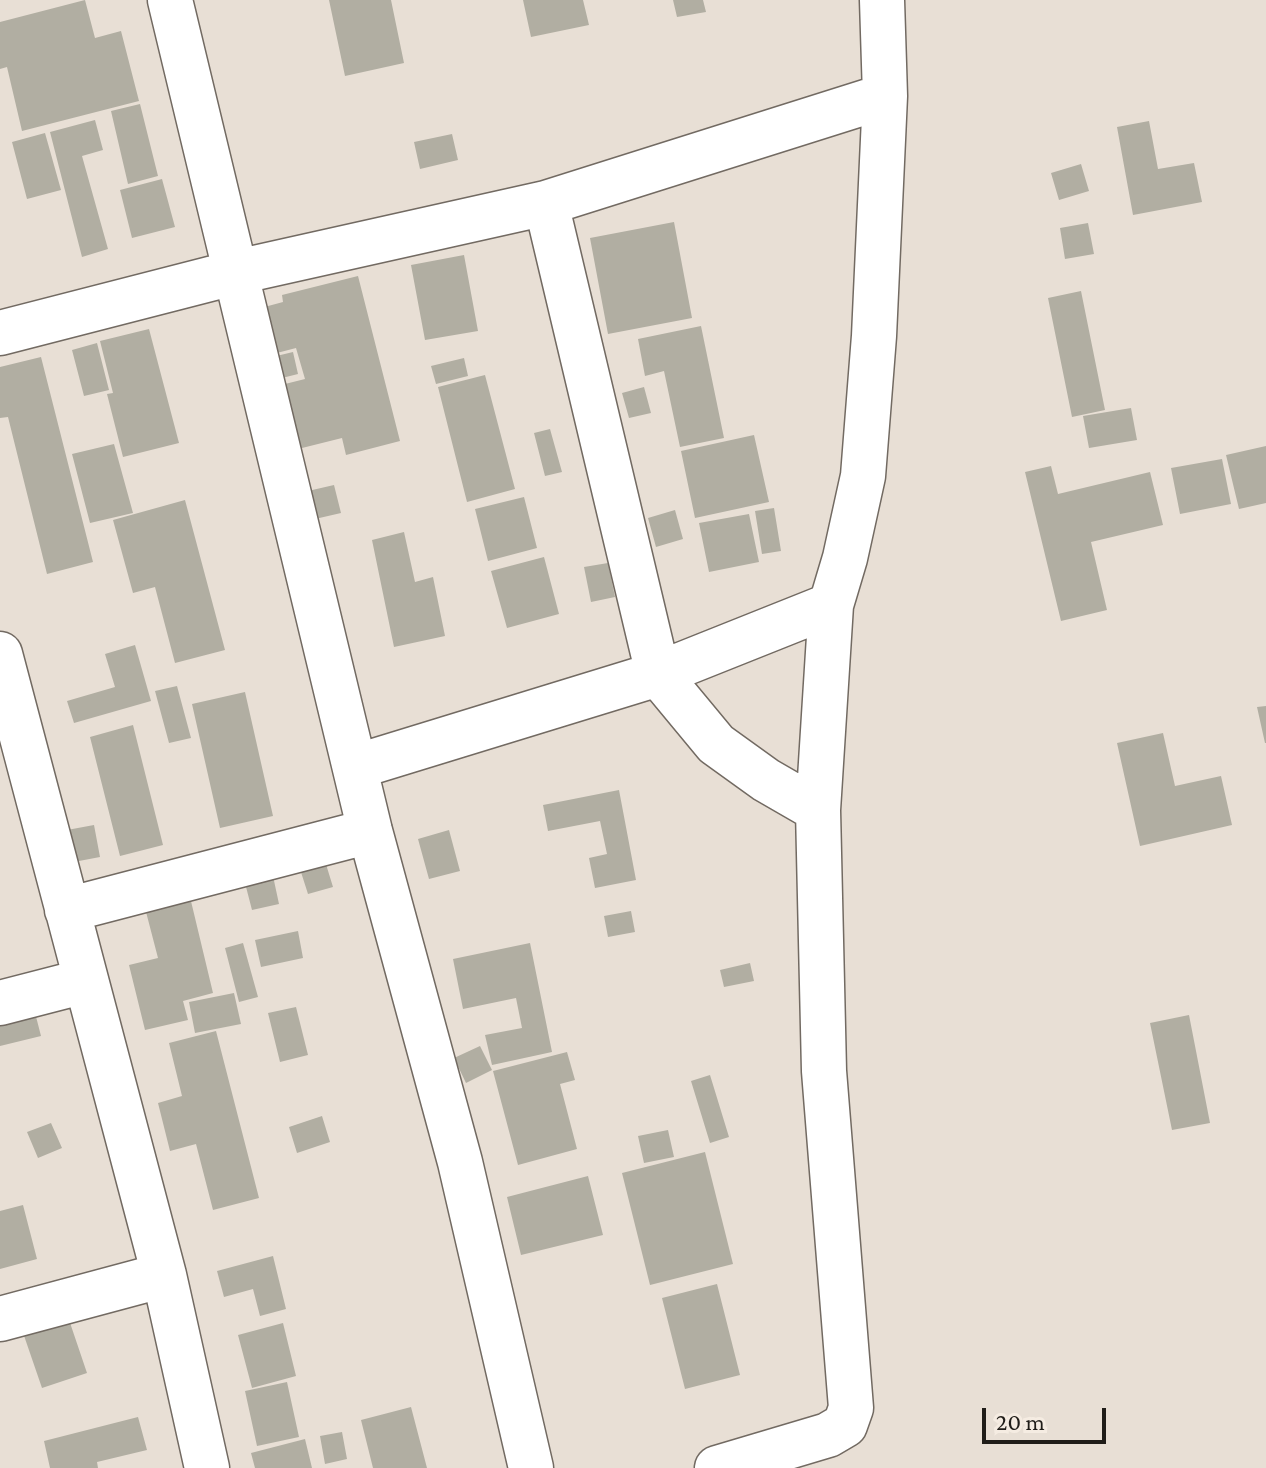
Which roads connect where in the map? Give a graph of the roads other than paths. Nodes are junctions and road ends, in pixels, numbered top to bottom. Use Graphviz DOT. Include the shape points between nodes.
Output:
graph roads {
  1 [pos="170,0"];
  2 [pos="882,0"];
  3 [pos="885,96"];
  4 [pos="546,203"];
  5 [pos="237,272"];
  6 [pos="0,333"];
  7 [pos="831,605"];
  8 [pos="0,654"];
  9 [pos="658,674"];
  10 [pos="355,767"];
  11 [pos="818,810"];
  12 [pos="370,831"];
  13 [pos="67,910"];
  14 [pos="85,981"];
  15 [pos="0,1003"];
  16 [pos="164,1275"];
  17 [pos="0,1319"];
  18 [pos="207,1468"];
  19 [pos="531,1468"];
  20 [pos="717,1468"];
  1 -- 5 [label="street"];
  2 -- 3 [label="street"];
  3 -- 4 [label="street"];
  3 -- 7 [label="street" via="863,476"];
  4 -- 5 [label="street"];
  4 -- 9 [label="street"];
  5 -- 6 [label="street"];
  5 -- 10 [label="street"];
  7 -- 9 [label="street"];
  7 -- 11 [label="street"];
  8 -- 13 [label="street"];
  9 -- 10 [label="street"];
  9 -- 11 [label="street" via="716,744"];
  10 -- 12 [label="street"];
  11 -- 20 [label="street" via="824,1071 851,1408 845,1425 828,1435"];
  12 -- 13 [label="street"];
  12 -- 19 [label="street" via="460,1162"];
  13 -- 14 [label="street"];
  14 -- 15 [label="street"];
  14 -- 16 [label="street"];
  16 -- 17 [label="street"];
  16 -- 18 [label="street"];
}
